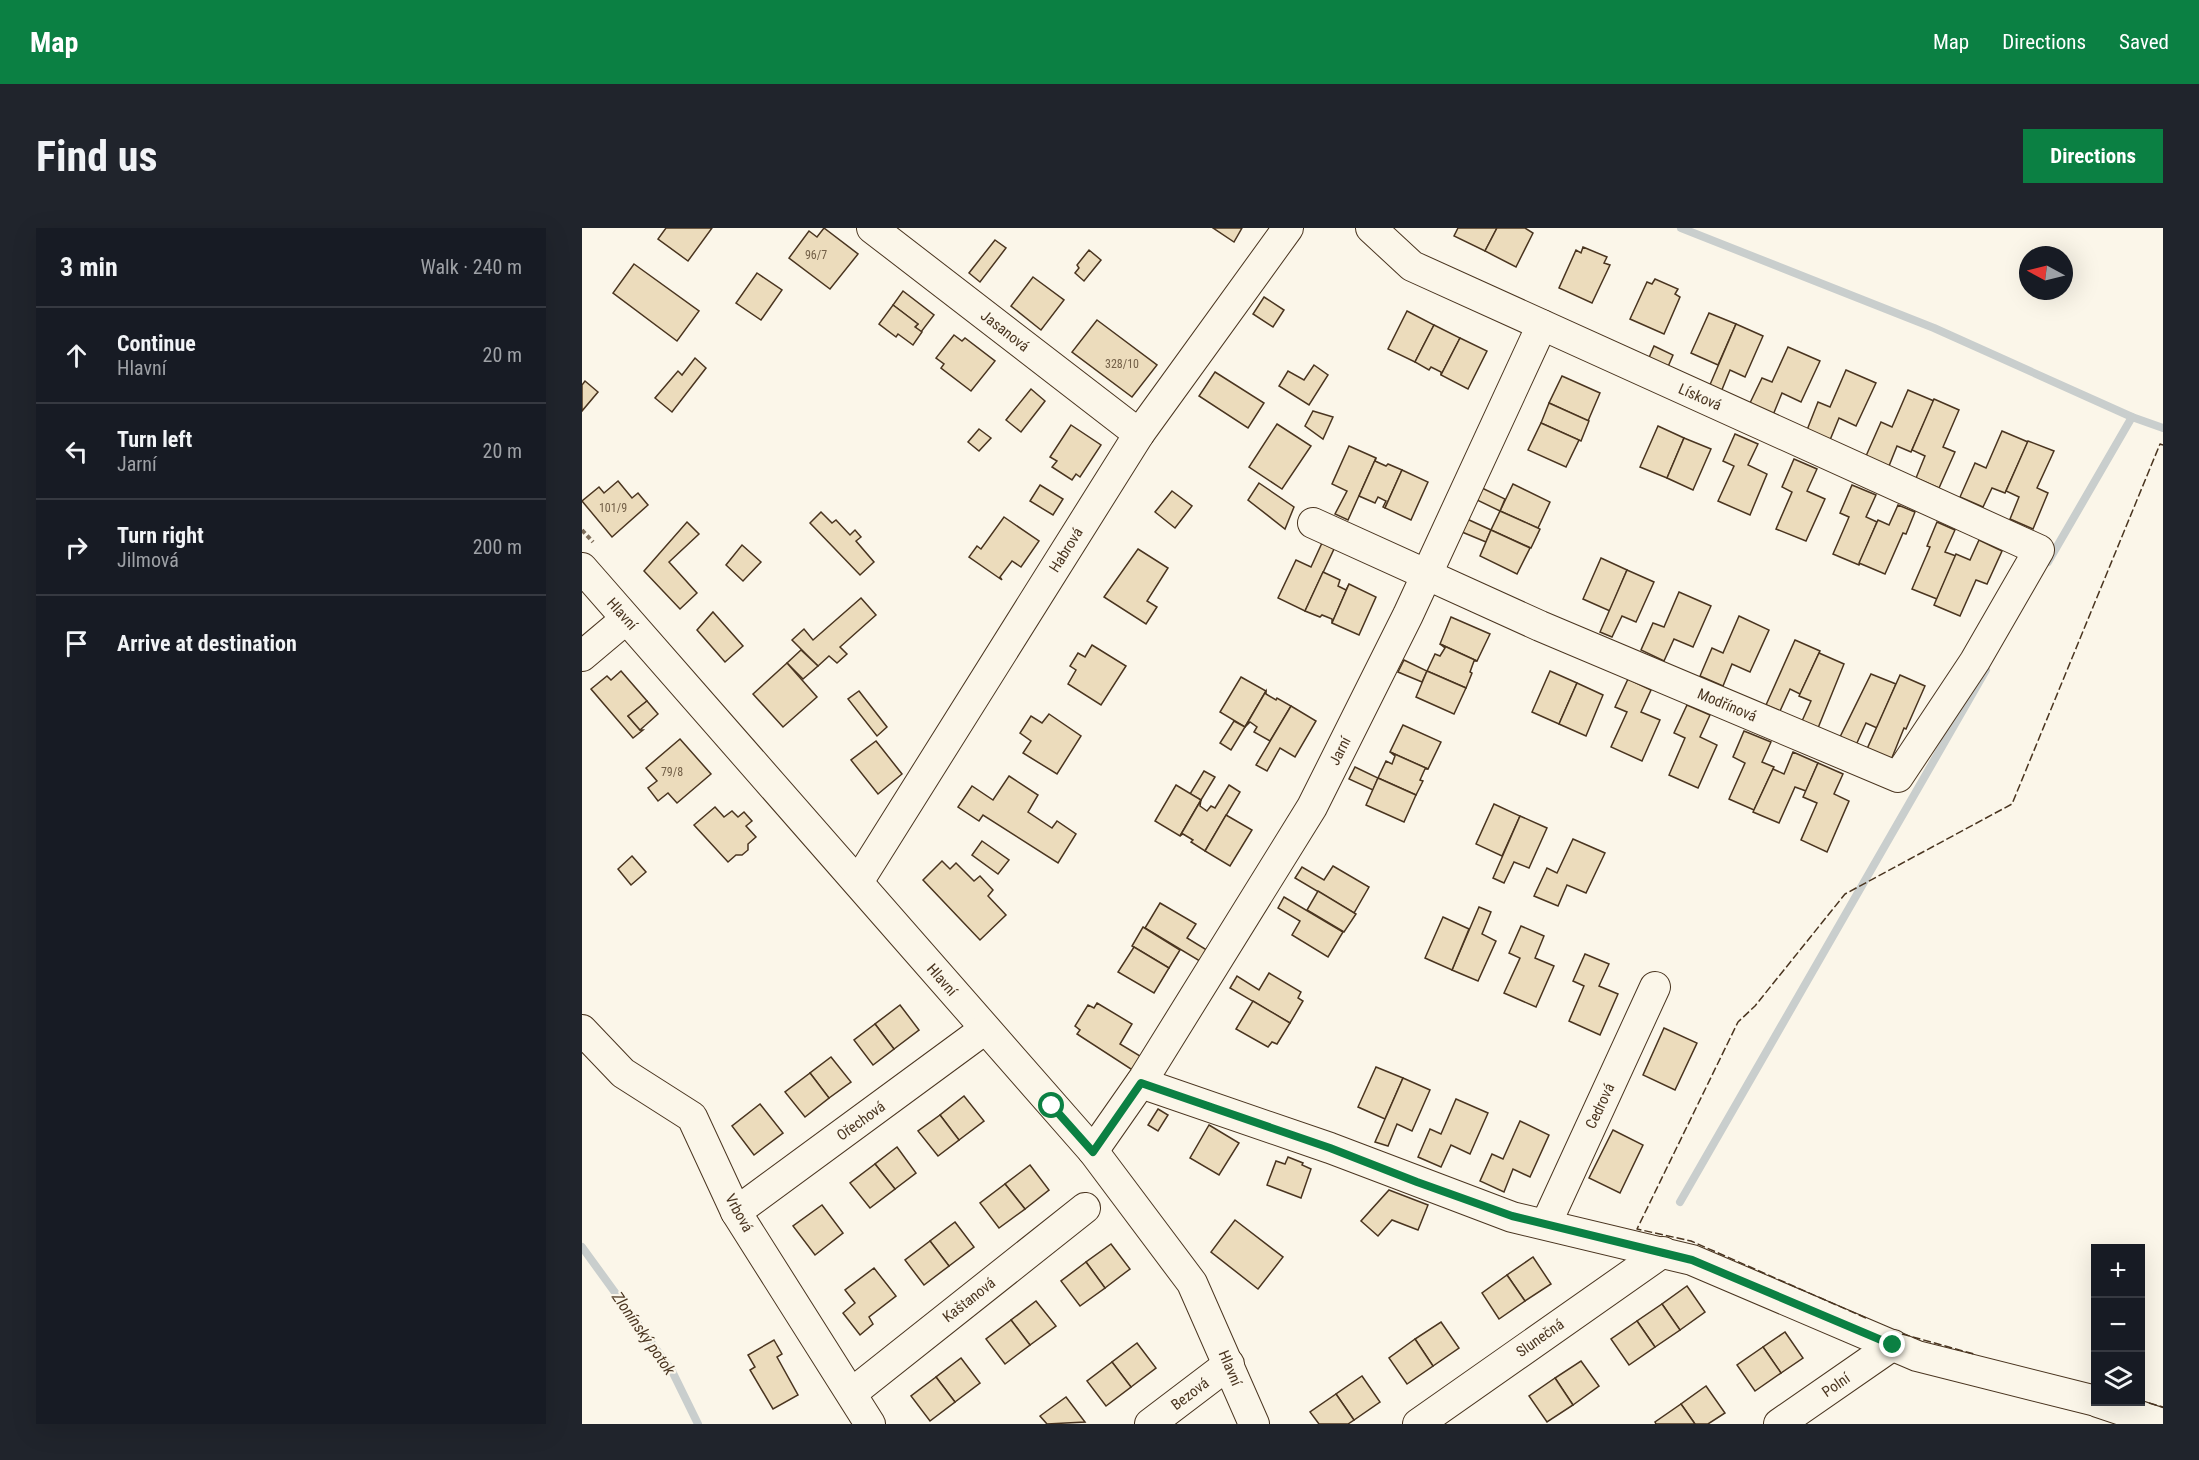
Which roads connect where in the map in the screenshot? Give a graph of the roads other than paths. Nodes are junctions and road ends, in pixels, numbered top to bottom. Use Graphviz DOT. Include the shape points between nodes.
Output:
graph roads {
  1 [pos="872,228"];
  2 [pos="1288,228"];
  3 [pos="1371,228"];
  4 [pos="1542,325"];
  5 [pos="1139,434"];
  6 [pos="1313,523"];
  7 [pos="2039,550"];
  8 [pos="582,568"];
  9 [pos="1426,575"];
  10 [pos="626,619"];
  11 [pos="582,656"];
  12 [pos="858,882"];
  13 [pos="1655,987"];
  14 [pos="985,1029"];
  15 [pos="582,1030"];
  16 [pos="1141,1083"];
  17 [pos="1093,1152"];
  18 [pos="1085,1208"];
  19 [pos="736,1212"];
  20 [pos="1546,1224"];
  21 [pos="1663,1252"];
  22 [pos="1893,1345"];
  23 [pos="1230,1364"];
  24 [pos="852,1393"];
  25 [pos="2091,1399"];
  26 [pos="2111,1406"];
  27 [pos="870,1424"];
  28 [pos="1150,1424"];
  29 [pos="1254,1424"];
  30 [pos="1418,1424"];
  31 [pos="1779,1424"];
  32 [pos="2163,1424"];
  1 -- 5 [label="street, Jasanová"];
  2 -- 5 [label="street, Habrová"];
  3 -- 4 [label="street, Lísková" via="1412,266"];
  4 -- 7 [label="street, Lísková"];
  4 -- 9 [label="street, Jarní"];
  5 -- 12 [label="street, Habrová"];
  6 -- 9 [label="street, Modřínová"];
  7 -- 9 [label="street, Modřínová" via="1975,661 1898,777"];
  8 -- 10 [label="street, Hlavní"];
  9 -- 16 [label="street, Jarní" via="1312,807"];
  10 -- 11 [label="street"];
  10 -- 12 [label="street, Hlavní"];
  12 -- 14 [label="street, Hlavní"];
  13 -- 20 [label="street, Cedrová"];
  14 -- 17 [label="street, Hlavní"];
  14 -- 19 [label="street, Ořechová"];
  15 -- 19 [label="street, Vrbová" via="623,1072 693,1117"];
  16 -- 17 [label="street, Jarní"];
  16 -- 20 [label="street" via="1512,1216"];
  17 -- 23 [label="street, Hlavní" via="1192,1283"];
  18 -- 24 [label="street, Kaštanová"];
  19 -- 24 [label="street, Vrbová"];
  20 -- 21 [label="street"];
  21 -- 22 [label="street" via="1692,1260"];
  21 -- 30 [label="street, Slunečná"];
  22 -- 25 [label="street" via="1917,1356"];
  22 -- 31 [label="street, Polní"];
  23 -- 28 [label="street, Bezová"];
  23 -- 29 [label="street, Hlavní"];
  24 -- 27 [label="street, Vrbová"];
  26 -- 32 [label="street"];
}
